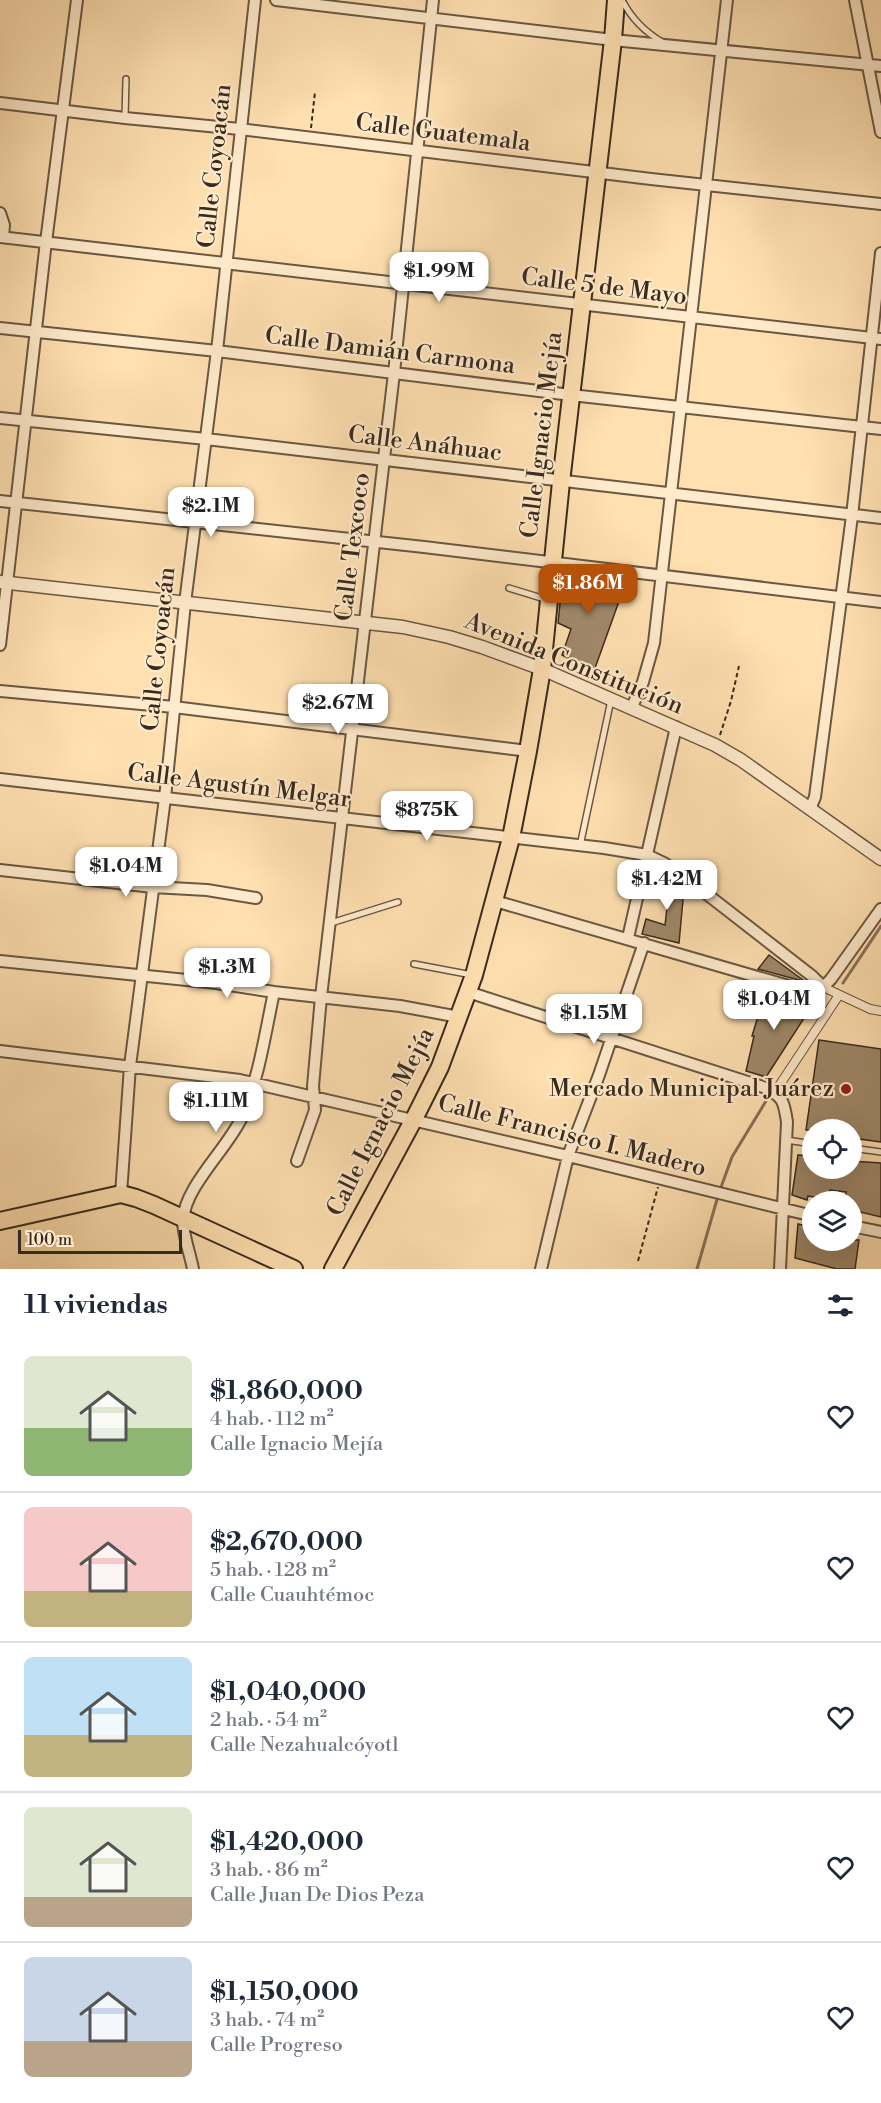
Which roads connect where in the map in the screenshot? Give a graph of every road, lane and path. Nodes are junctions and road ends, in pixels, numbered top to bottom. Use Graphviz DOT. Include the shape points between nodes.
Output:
graph roads {
  1 [pos="77,0"];
  2 [pos="255,0"];
  3 [pos="276,0"];
  4 [pos="434,0"];
  5 [pos="616,0"];
  6 [pos="622,0"];
  7 [pos="727,0"];
  8 [pos="855,0"];
  9 [pos="432,19"];
  10 [pos="613,40"];
  11 [pos="666,44"];
  12 [pos="722,51"];
  13 [pos="867,65"];
  14 [pos="881,66"];
  15 [pos="126,79"];
  16 [pos="315,92"];
  17 [pos="0,103"];
  18 [pos="64,111"];
  19 [pos="125,118"];
  20 [pos="240,129"];
  21 [pos="881,132"];
  22 [pos="310,137"];
  23 [pos="418,152"];
  24 [pos="598,173"];
  25 [pos="707,184"];
  26 [pos="881,204"];
  27 [pos="0,213"];
  28 [pos="2,237"];
  29 [pos="46,243"];
  30 [pos="881,253"];
  31 [pos="225,264"];
  32 [pos="403,284"];
  33 [pos="582,305"];
  34 [pos="692,318"];
  35 [pos="0,328"];
  36 [pos="36,332"];
  37 [pos="876,339"];
  38 [pos="217,351"];
  39 [pos="394,373"];
  40 [pos="571,395"];
  41 [pos="681,408"];
  42 [pos="0,418"];
  43 [pos="27,420"];
  44 [pos="862,428"];
  45 [pos="881,429"];
  46 [pos="206,439"];
  47 [pos="385,461"];
  48 [pos="561,482"];
  49 [pos="671,493"];
  50 [pos="0,501"];
  51 [pos="17,502"];
  52 [pos="852,516"];
  53 [pos="881,518"];
  54 [pos="195,521"];
  55 [pos="375,542"];
  56 [pos="552,563"];
  57 [pos="662,576"];
  58 [pos="4,582"];
  59 [pos="509,588"];
  60 [pos="840,597"];
  61 [pos="548,600"];
  62 [pos="881,602"];
  63 [pos="184,603"];
  64 [pos="366,623"];
  65 [pos="0,645"];
  66 [pos="739,666"];
  67 [pos="542,669"];
  68 [pos="0,691"];
  69 [pos="611,699"];
  70 [pos="174,707"];
  71 [pos="632,707"];
  72 [pos="676,727"];
  73 [pos="353,730"];
  74 [pos="715,745"];
  75 [pos="528,751"];
  76 [pos="0,779"];
  77 [pos="165,798"];
  78 [pos="810,809"];
  79 [pos="342,819"];
  80 [pos="511,838"];
  81 [pos="580,846"];
  82 [pos="647,855"];
  83 [pos="881,859"];
  84 [pos="0,870"];
  85 [pos="153,887"];
  86 [pos="256,898"];
  87 [pos="495,901"];
  88 [pos="398,902"];
  89 [pos="881,909"];
  90 [pos="329,924"];
  91 [pos="628,938"];
  92 [pos="644,943"];
  93 [pos="0,961"];
  94 [pos="414,964"];
  95 [pos="474,975"];
  96 [pos="141,977"];
  97 [pos="823,987"];
  98 [pos="468,992"];
  99 [pos="274,993"];
  100 [pos="839,995"];
  101 [pos="321,997"];
  102 [pos="881,1011"];
  103 [pos="459,1017"];
  104 [pos="611,1038"];
  105 [pos="0,1051"];
  106 [pos="130,1066"];
  107 [pos="254,1084"];
  108 [pos="778,1094"];
  109 [pos="314,1098"];
  110 [pos="414,1119"];
  111 [pos="786,1140"];
  112 [pos="802,1142"];
  113 [pos="862,1149"];
  114 [pos="881,1152"];
  115 [pos="568,1156"];
  116 [pos="297,1161"];
  117 [pos="660,1179"];
  118 [pos="121,1194"];
  119 [pos="783,1208"];
  120 [pos="802,1213"];
  121 [pos="183,1219"];
  122 [pos="0,1221"];
  123 [pos="862,1228"];
  124 [pos="881,1232"];
  125 [pos="638,1261"];
  126 [pos="190,1268"];
  127 [pos="294,1269"];
  128 [pos="333,1269"];
  129 [pos="541,1269"];
  130 [pos="780,1269"];
  1 -- 18 [label="street"];
  2 -- 20 [label="street, Calle Coyoacán"];
  3 -- 9 [label="street"];
  4 -- 9 [label="street, Calle Texcoco"];
  5 -- 10 [label="main road, Calle Ignacio Mejía"];
  6 -- 11 [label="lane" via="641,26"];
  7 -- 12 [label="street"];
  8 -- 13 [label="street"];
  9 -- 10 [label="street"];
  9 -- 23 [label="street, Calle Texcoco"];
  10 -- 11 [label="street"];
  10 -- 24 [label="main road, Calle Ignacio Mejía"];
  11 -- 12 [label="street"];
  12 -- 13 [label="street"];
  12 -- 25 [label="street"];
  13 -- 14 [label="street"];
  13 -- 21 [label="street"];
  15 -- 19 [label="lane"];
  16 -- 22 [label="path"];
  17 -- 18 [label="street, Calle Guatemala"];
  18 -- 19 [label="street, Calle Guatemala"];
  18 -- 29 [label="street"];
  19 -- 20 [label="street, Calle Guatemala"];
  20 -- 22 [label="street, Calle Guatemala"];
  20 -- 31 [label="street, Calle Coyoacán"];
  22 -- 23 [label="street, Calle Guatemala"];
  23 -- 24 [label="street, Calle Guatemala"];
  23 -- 32 [label="street, Calle Texcoco"];
  24 -- 25 [label="street, Calle Guatemala"];
  24 -- 33 [label="main road, Calle Ignacio Mejía"];
  25 -- 26 [label="street, Calle Guatemala"];
  25 -- 34 [label="street"];
  27 -- 28 [label="street"];
  28 -- 29 [label="street, Calle 5 de Mayo"];
  29 -- 31 [label="street, Calle 5 de Mayo"];
  29 -- 36 [label="street"];
  30 -- 37 [label="street"];
  31 -- 32 [label="street, Calle 5 de Mayo"];
  31 -- 38 [label="street, Calle Coyoacán"];
  32 -- 33 [label="street, Calle 5 de Mayo"];
  32 -- 39 [label="street, Calle Texcoco"];
  33 -- 34 [label="street, Calle 5 de Mayo"];
  33 -- 40 [label="main road, Calle Ignacio Mejía"];
  34 -- 37 [label="street, Calle 5 de Mayo"];
  34 -- 41 [label="street"];
  35 -- 36 [label="street, Calle Damián Carmona"];
  36 -- 38 [label="street, Calle Damián Carmona"];
  36 -- 43 [label="street"];
  37 -- 44 [label="street"];
  38 -- 39 [label="street, Calle Damián Carmona"];
  38 -- 46 [label="street, Calle Coyoacán"];
  39 -- 40 [label="street, Calle Damián Carmona"];
  39 -- 47 [label="street, Calle Texcoco"];
  40 -- 41 [label="street, Calle Damián Carmona"];
  40 -- 48 [label="main road, Calle Ignacio Mejía"];
  41 -- 44 [label="street, Calle Damián Carmona"];
  41 -- 49 [label="street"];
  42 -- 43 [label="street, Calle Anáhuac"];
  43 -- 46 [label="street, Calle Anáhuac"];
  43 -- 51 [label="street"];
  44 -- 45 [label="street, Calle Damián Carmona"];
  44 -- 52 [label="street"];
  46 -- 47 [label="street, Calle Anáhuac"];
  46 -- 54 [label="street, Calle Coyoacán"];
  47 -- 48 [label="street, Calle Anáhuac"];
  47 -- 55 [label="street, Calle Texcoco"];
  48 -- 49 [label="street, Calle Anáhuac"];
  48 -- 56 [label="main road, Calle Ignacio Mejía"];
  49 -- 52 [label="street, Calle Anáhuac"];
  49 -- 57 [label="street"];
  50 -- 51 [label="street"];
  51 -- 54 [label="street"];
  51 -- 58 [label="street"];
  52 -- 53 [label="street, Calle Anáhuac"];
  52 -- 60 [label="street"];
  54 -- 55 [label="street"];
  54 -- 63 [label="street, Calle Coyoacán"];
  55 -- 56 [label="street"];
  55 -- 64 [label="street, Calle Texcoco"];
  56 -- 57 [label="street"];
  56 -- 61 [label="main road, Calle Ignacio Mejía"];
  57 -- 60 [label="street"];
  57 -- 71 [label="street" via="650,664"];
  58 -- 63 [label="street, Avenida Constitución"];
  58 -- 65 [label="street"];
  59 -- 61 [label="lane"];
  60 -- 62 [label="street"];
  60 -- 78 [label="street" via="815,797"];
  61 -- 67 [label="main road, Calle Ignacio Mejía"];
  63 -- 64 [label="street, Avenida Constitución"];
  63 -- 70 [label="street, Calle Coyoacán"];
  64 -- 67 [label="street, Avenida Constitución" via="449,637"];
  64 -- 73 [label="street, Calle Texcoco"];
  66 -- 74 [label="path"];
  67 -- 69 [label="street, Avenida Constitución"];
  67 -- 75 [label="main road, Calle Ignacio Mejía"];
  68 -- 70 [label="street"];
  69 -- 71 [label="street, Avenida Constitución"];
  69 -- 81 [label="lane"];
  70 -- 73 [label="street"];
  70 -- 77 [label="street, Calle Coyoacán"];
  71 -- 72 [label="street, Avenida Constitución"];
  72 -- 74 [label="street, Avenida Constitución"];
  72 -- 82 [label="street"];
  73 -- 75 [label="street"];
  73 -- 79 [label="street, Calle Texcoco"];
  74 -- 78 [label="street, Avenida Constitución"];
  75 -- 80 [label="main road, Calle Ignacio Mejía"];
  76 -- 77 [label="street, Calle Agustín Melgar"];
  77 -- 79 [label="street, Calle Agustín Melgar"];
  77 -- 85 [label="street, Calle Coyoacán"];
  78 -- 83 [label="street, Avenida Constitución"];
  79 -- 80 [label="street, Calle Agustín Melgar"];
  79 -- 90 [label="street, Calle Texcoco"];
  80 -- 81 [label="street, Calle Agustín Melgar"];
  80 -- 87 [label="main road, Calle Ignacio Mejía"];
  81 -- 82 [label="street, Calle Agustín Melgar"];
  82 -- 91 [label="street"];
  82 -- 97 [label="street, Calle Agustín Melgar" via="686,878"];
  84 -- 85 [label="street"];
  85 -- 86 [label="street"];
  85 -- 96 [label="street, Calle Coyoacán"];
  87 -- 91 [label="street"];
  87 -- 95 [label="main road, Calle Ignacio Mejía"];
  88 -- 90 [label="lane"];
  89 -- 97 [label="street"];
  90 -- 101 [label="street, Calle Texcoco"];
  91 -- 92 [label="street"];
  92 -- 97 [label="street" via="806,991"];
  92 -- 104 [label="street"];
  93 -- 96 [label="street"];
  94 -- 95 [label="lane"];
  95 -- 98 [label="main road, Calle Ignacio Mejía"];
  96 -- 99 [label="street" via="216,983"];
  96 -- 106 [label="street, Calle Coyoacán"];
  97 -- 100 [label="street"];
  98 -- 103 [label="main road, Calle Ignacio Mejía"];
  98 -- 104 [label="street"];
  99 -- 101 [label="street"];
  99 -- 107 [label="street"];
  100 -- 102 [label="street"];
  100 -- 108 [label="street"];
  101 -- 103 [label="street"];
  101 -- 109 [label="street, Calle Texcoco"];
  103 -- 110 [label="main road, Calle Ignacio Mejía"];
  104 -- 108 [label="street"];
  104 -- 115 [label="street"];
  105 -- 106 [label="street, Calle Francisco I. Madero"];
  106 -- 107 [label="street, Calle Francisco I. Madero"];
  106 -- 118 [label="street, Calle Coyoacán"];
  107 -- 109 [label="street, Calle Francisco I. Madero"];
  107 -- 121 [label="street" via="242,1117 192,1194"];
  108 -- 111 [label="street" via="785,1107"];
  109 -- 110 [label="street, Calle Francisco I. Madero"];
  109 -- 116 [label="street, Calle Texcoco" via="315,1110"];
  110 -- 115 [label="street, Calle Francisco I. Madero"];
  110 -- 128 [label="main road, Calle Ignacio Mejía"];
  111 -- 112 [label="lane"];
  111 -- 119 [label="street"];
  113 -- 114 [label="lane"];
  115 -- 117 [label="street, Calle Francisco I. Madero"];
  115 -- 129 [label="street"];
  117 -- 119 [label="street, Calle Francisco I. Madero"];
  117 -- 125 [label="path"];
  118 -- 121 [label="main road"];
  118 -- 122 [label="main road"];
  119 -- 120 [label="street, Calle Francisco I. Madero"];
  119 -- 130 [label="street"];
  121 -- 126 [label="street"];
  121 -- 127 [label="main road"];
  123 -- 124 [label="street"];
}
